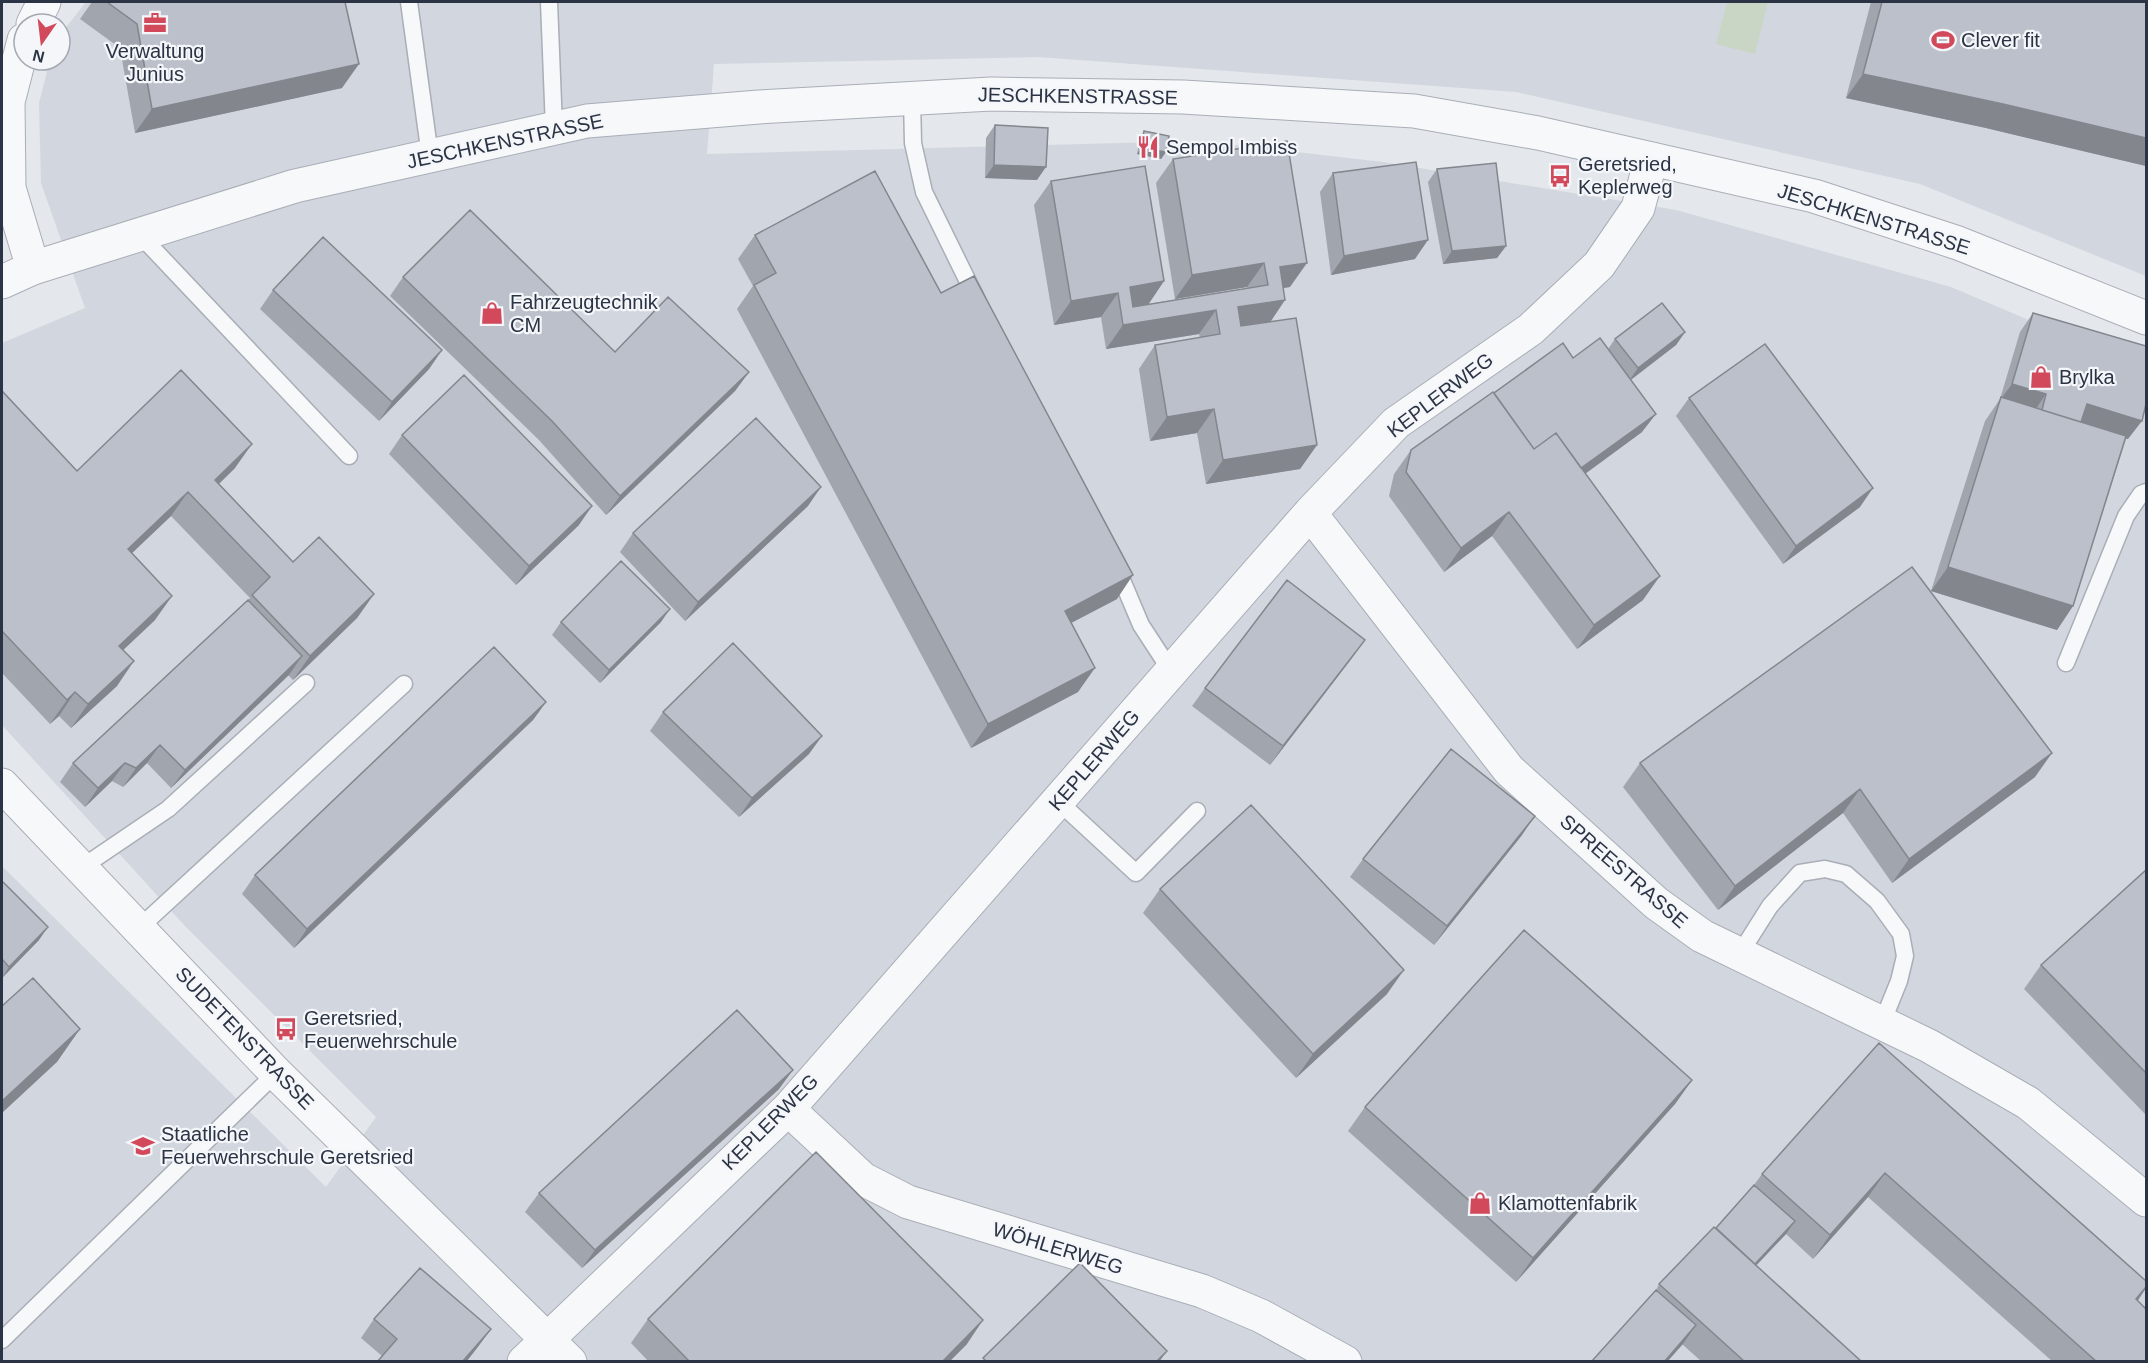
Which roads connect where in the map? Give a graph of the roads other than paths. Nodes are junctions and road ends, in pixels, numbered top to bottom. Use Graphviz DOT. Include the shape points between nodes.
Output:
graph roads {
  1 [pos="409,2"];
  2 [pos="549,2"];
  3 [pos="16,72"];
  4 [pos="912,98"];
  5 [pos="554,128"];
  6 [pos="430,156"];
  7 [pos="1651,159"];
  8 [pos="5,174"];
  9 [pos="140,235"];
  10 [pos="33,268"];
  11 [pos="2,282"];
  12 [pos="984,313"];
  13 [pos="2146,318"];
  14 [pos="349,456"];
  15 [pos="2146,492"];
  16 [pos="1310,513"];
  17 [pos="1111,555"];
  18 [pos="2066,663"];
  19 [pos="1172,671"];
  20 [pos="306,683"];
  21 [pos="404,684"];
  22 [pos="4,793"];
  23 [pos="1058,801"];
  24 [pos="1197,811"];
  25 [pos="81,868"];
  26 [pos="139,928"];
  27 [pos="1739,955"];
  28 [pos="1882,1023"];
  29 [pos="276,1073"];
  30 [pos="788,1109"];
  31 [pos="2146,1200"];
  32 [pos="547,1338"];
  33 [pos="2,1340"];
  34 [pos="524,1362"];
  35 [pos="570,1362"];
  36 [pos="1345,1362"];
  1 -- 6 [label="lane"];
  2 -- 5 [label="lane"];
  3 -- 8 [label="street" via="8,102"];
  4 -- 5 [label="street, JESCHKENSTRASSE" via="598,120"];
  4 -- 7 [label="street, JESCHKENSTRASSE" via="991,94 1183,97 1414,111"];
  4 -- 12 [label="lane" via="913,143 924,192"];
  5 -- 6 [label="street, JESCHKENSTRASSE"];
  6 -- 9 [label="street, JESCHKENSTRASSE" via="295,186"];
  7 -- 13 [label="street, JESCHKENSTRASSE" via="1814,196 1958,243"];
  7 -- 16 [label="street, KEPLERWEG" via="1638,208 1599,265 1532,329 1396,423"];
  8 -- 10 [label="street"];
  9 -- 10 [label="street, JESCHKENSTRASSE"];
  9 -- 14 [label="lane"];
  10 -- 11 [label="street, JESCHKENSTRASSE"];
  15 -- 18 [label="lane" via="2126,516"];
  16 -- 19 [label="street, KEPLERWEG"];
  16 -- 27 [label="street, SPREESTRASSE" via="1509,770 1656,903 1702,936"];
  17 -- 19 [label="lane" via="1141,625"];
  19 -- 23 [label="street, KEPLERWEG"];
  20 -- 25 [label="lane" via="168,808"];
  21 -- 26 [label="lane"];
  22 -- 25 [label="street, SUDETENSTRASSE"];
  23 -- 24 [label="lane" via="1136,873"];
  23 -- 30 [label="street, KEPLERWEG"];
  25 -- 26 [label="street, SUDETENSTRASSE"];
  26 -- 29 [label="street, SUDETENSTRASSE"];
  27 -- 28 [label="street, SPREESTRASSE"];
  27 -- 28 [label="lane" via="1770,906 1800,873 1825,869 1846,874 1877,901 1901,934 1905,956"];
  28 -- 31 [label="street, SPREESTRASSE" via="2028,1103"];
  29 -- 32 [label="street, SUDETENSTRASSE"];
  29 -- 33 [label="lane"];
  30 -- 32 [label="street, KEPLERWEG"];
  30 -- 36 [label="street, WÖHLERWEG" via="863,1179 908,1202 1202,1291 1261,1316"];
  32 -- 34 [label="street, KEPLERWEG"];
  32 -- 35 [label="street, SUDETENSTRASSE"];
}
